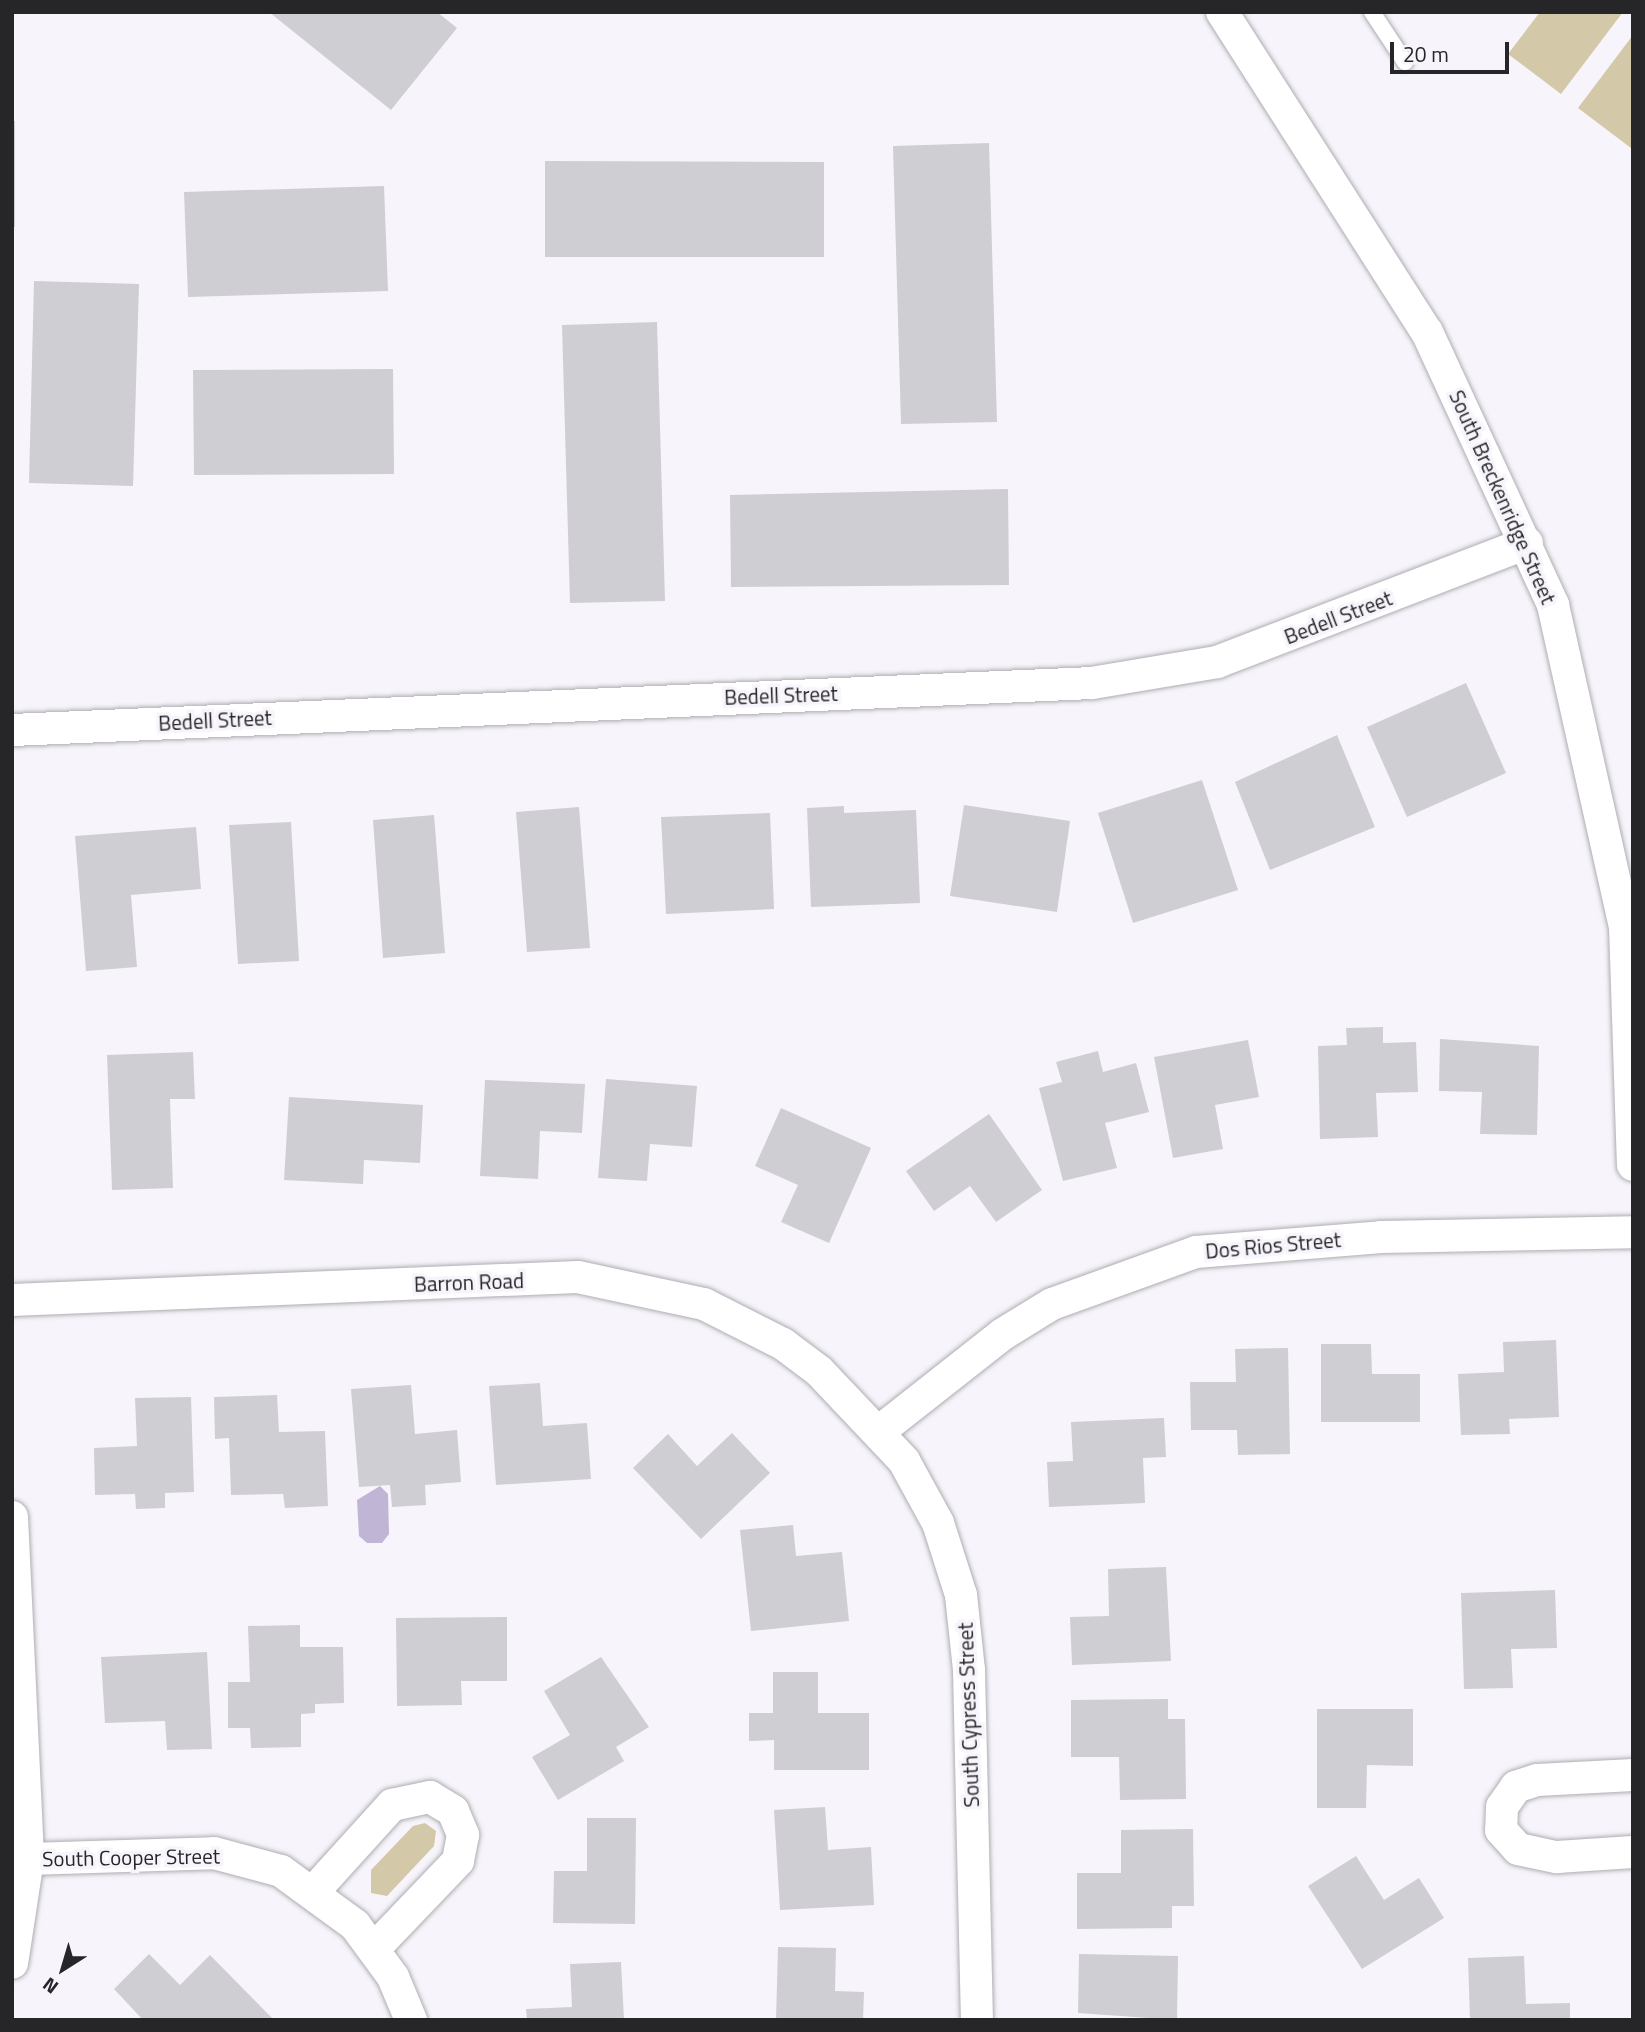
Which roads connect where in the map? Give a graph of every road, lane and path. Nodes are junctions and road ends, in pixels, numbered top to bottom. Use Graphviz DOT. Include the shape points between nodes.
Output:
graph roads {
  1 [pos="1222,12"];
  2 [pos="1372,12"];
  3 [pos="1405,62"];
  4 [pos="1527,543"];
  5 [pos="12,730"];
  6 [pos="1629,925"];
  7 [pos="1633,1166"];
  8 [pos="1633,1232"];
  9 [pos="12,1300"];
  10 [pos="881,1430"];
  11 [pos="12,1517"];
  12 [pos="1633,1774"];
  13 [pos="1633,1852"];
  14 [pos="28,1859"];
  15 [pos="316,1890"];
  16 [pos="375,1948"];
  17 [pos="12,1963"];
  18 [pos="411,2020"];
  19 [pos="977,2020"];
  1 -- 4 [label="street, South Breckenridge Street" via="1427,332"];
  2 -- 3 [label="lane"];
  4 -- 5 [label="street, Bedell Street" via="1217,662 1092,682"];
  4 -- 6 [label="street, South Breckenridge Street" via="1553,605"];
  6 -- 7 [label="street, South Breckenridge Street"];
  8 -- 10 [label="street, Dos Rios Street" via="1381,1237 1196,1252 1052,1304 1003,1334"];
  9 -- 10 [label="street, Barron Road" via="578,1278 620,1282 704,1304 764,1333 819,1371"];
  10 -- 19 [label="street, South Cypress Street" via="938,1523 967,1633"];
  11 -- 14 [label="street"];
  12 -- 13 [label="street" via="1516,1787 1502,1807 1501,1830 1518,1849 1557,1857"];
  14 -- 15 [label="street, South Cooper Street" via="214,1853 281,1871"];
  14 -- 17 [label="street"];
  15 -- 16 [label="street, South Cooper Street"];
  15 -- 16 [label="street" via="397,1802 430,1797 453,1811 463,1835 458,1861"];
  16 -- 18 [label="street, South Cooper Street"];
}
